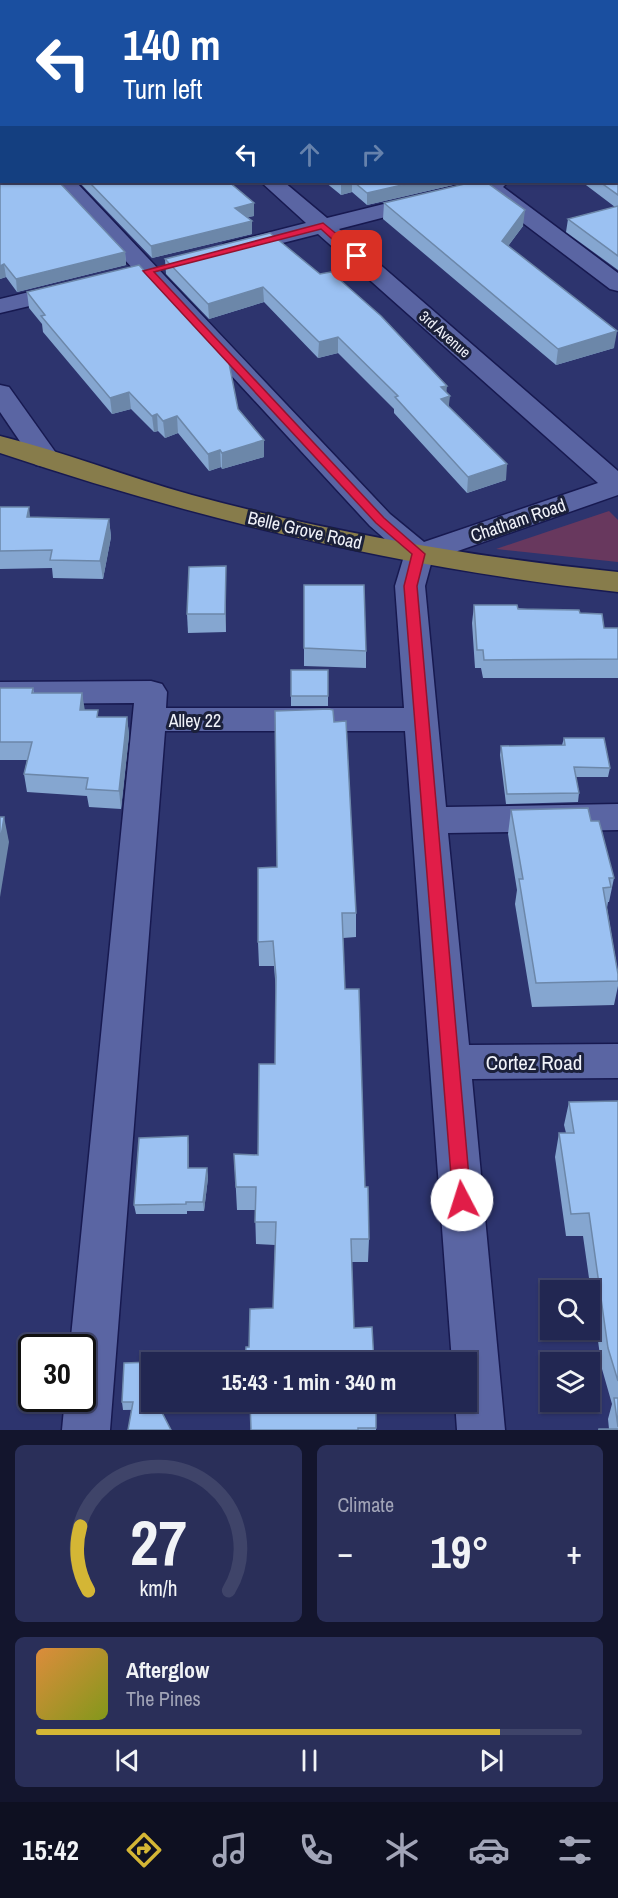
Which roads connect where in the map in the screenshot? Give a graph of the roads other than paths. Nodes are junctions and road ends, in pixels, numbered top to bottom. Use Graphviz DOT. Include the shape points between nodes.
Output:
graph roads {
  1 [pos="65,183"];
  2 [pos="273,183"];
  3 [pos="484,183"];
  4 [pos="489,183"];
  5 [pos="323,226"];
  6 [pos="213,254"];
  7 [pos="91,284"];
  8 [pos="618,284"];
  9 [pos="0,306"];
  10 [pos="0,393"];
  11 [pos="0,444"];
  12 [pos="46,459"];
  13 [pos="618,486"];
  14 [pos="419,554"];
  15 [pos="618,582"];
  16 [pos="0,693"];
  17 [pos="421,719"];
  18 [pos="149,720"];
  19 [pos="618,817"];
  20 [pos="430,820"];
  21 [pos="618,1061"];
  22 [pos="450,1062"];
  23 [pos="86,1430"];
  24 [pos="481,1430"];
  1 -- 14 [label="street" via="380,520"];
  2 -- 5 [label="street, 3rd Avenue"];
  3 -- 5 [label="street"];
  4 -- 8 [label="street"];
  5 -- 6 [label="street"];
  5 -- 13 [label="street, 3rd Avenue"];
  7 -- 9 [label="street"];
  10 -- 12 [label="street"];
  11 -- 12 [label="main road, Belle Grove Road"];
  12 -- 14 [label="main road, Belle Grove Road" via="181,501"];
  13 -- 14 [label="street, Chatham Road"];
  14 -- 15 [label="main road, Belle Grove Road"];
  14 -- 17 [label="street" via="410,586"];
  16 -- 18 [label="street, Alley 22" via="151,692"];
  17 -- 18 [label="street, Alley 22"];
  17 -- 20 [label="street"];
  18 -- 23 [label="street"];
  19 -- 20 [label="street"];
  20 -- 22 [label="street"];
  21 -- 22 [label="street, Cortez Road"];
  22 -- 24 [label="street"];
}
